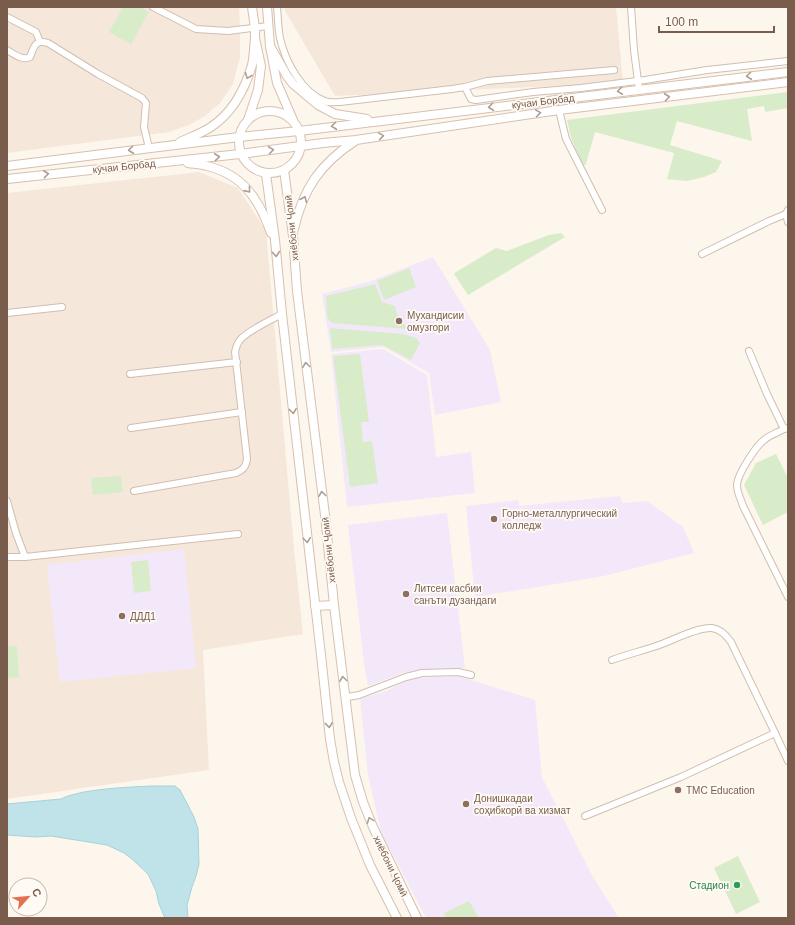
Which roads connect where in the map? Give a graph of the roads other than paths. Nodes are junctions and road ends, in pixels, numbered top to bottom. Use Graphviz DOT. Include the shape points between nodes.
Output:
graph roads {
  1 [pos="153,7"];
  2 [pos="252,7"];
  3 [pos="267,7"];
  4 [pos="277,7"];
  5 [pos="632,7"];
  6 [pos="7,17"];
  7 [pos="268,26"];
  8 [pos="255,32"];
  9 [pos="40,42"];
  10 [pos="270,46"];
  11 [pos="7,50"];
  12 [pos="788,61"];
  13 [pos="614,70"];
  14 [pos="788,72"];
  15 [pos="296,82"];
  16 [pos="788,82"];
  17 [pos="639,85"];
  18 [pos="465,87"];
  19 [pos="328,106"];
  20 [pos="559,110"];
  21 [pos="248,120"];
  22 [pos="375,121"];
  23 [pos="293,122"];
  24 [pos="299,130"];
  25 [pos="239,137"];
  26 [pos="356,140"];
  27 [pos="170,146"];
  28 [pos="301,146"];
  29 [pos="149,148"];
  30 [pos="240,154"];
  31 [pos="175,161"];
  32 [pos="7,166"];
  33 [pos="284,170"];
  34 [pos="266,174"];
  35 [pos="7,179"];
  36 [pos="602,210"];
  37 [pos="787,212"];
  38 [pos="788,222"];
  39 [pos="293,236"];
  40 [pos="275,240"];
  41 [pos="702,254"];
  42 [pos="62,307"];
  43 [pos="7,313"];
  44 [pos="282,314"];
  45 [pos="749,351"];
  46 [pos="237,362"];
  47 [pos="130,374"];
  48 [pos="242,412"];
  49 [pos="131,428"];
  50 [pos="786,429"];
  51 [pos="134,491"];
  52 [pos="7,501"];
  53 [pos="8,510"];
  54 [pos="238,534"];
  55 [pos="7,557"];
  56 [pos="25,557"];
  57 [pos="788,597"];
  58 [pos="334,605"];
  59 [pos="315,606"];
  60 [pos="612,660"];
  61 [pos="471,675"];
  62 [pos="348,697"];
  63 [pos="775,733"];
  64 [pos="788,761"];
  65 [pos="585,816"];
  66 [pos="397,918"];
  67 [pos="417,918"];
  1 -- 8 [label="street" via="196,29"];
  2 -- 8 [label="main road"];
  3 -- 7 [label="main road"];
  4 -- 15 [label="street" via="280,38"];
  5 -- 17 [label="street"];
  6 -- 9 [label="street" via="36,32"];
  7 -- 8 [label="street"];
  7 -- 10 [label="main road"];
  8 -- 21 [label="main road" via="261,66 258,90"];
  8 -- 27 [label="main road, one-way" via="252,64 241,92 229,110 210,127"];
  9 -- 11 [label="street" via="36,43 30,57 26,59"];
  9 -- 29 [label="street" via="48,43 142,98 146,103 144,127"];
  10 -- 15 [label="main road" via="287,76"];
  10 -- 23 [label="main road" via="277,83"];
  12 -- 17 [label="street" via="707,70"];
  13 -- 18 [label="street" via="487,81"];
  14 -- 17 [label="main road, кӯчаи Борбад, one-way"];
  15 -- 19 [label="main road" via="318,105"];
  20 -- 16 [label="main road, кӯчаи Борбад, one-way"];
  17 -- 18 [label="street" via="533,92 476,100 471,99"];
  17 -- 22 [label="main road, кӯчаи Борбад, one-way"];
  18 -- 19 [label="street" via="340,102"];
  19 -- 22 [label="main road" via="335,114"];
  26 -- 20 [label="main road, кӯчаи Борбад, one-way"];
  20 -- 36 [label="street" via="566,139"];
  21 -- 23 [label="main road" via="265,111 285,115"];
  21 -- 25 [label="main road"];
  22 -- 24 [label="main road, кӯчаи Борбад, one-way"];
  23 -- 24 [label="main road"];
  24 -- 25 [label="main road, кӯчаи Борбад"];
  24 -- 28 [label="main road"];
  25 -- 27 [label="main road, кӯчаи Борбад"];
  25 -- 30 [label="main road"];
  26 -- 28 [label="main road, кӯчаи Борбад"];
  39 -- 26 [label="main road, one-way" via="302,201 316,176 345,147"];
  27 -- 29 [label="main road, кӯчаи Борбад"];
  30 -- 28 [label="main road, кӯчаи Борбад, one-way"];
  28 -- 33 [label="main road" via="298,156"];
  29 -- 32 [label="main road, кӯчаи Борбад, one-way"];
  31 -- 30 [label="main road, кӯчаи Борбад, one-way"];
  30 -- 34 [label="main road" via="250,167"];
  35 -- 31 [label="main road, кӯчаи Борбад, one-way"];
  31 -- 40 [label="main road, one-way" via="206,166 223,172 243,184 257,202"];
  33 -- 34 [label="main road"];
  33 -- 39 [label="main road, хиёбони Ҷомӣ"];
  34 -- 40 [label="main road, хиёбони Ҷомӣ"];
  37 -- 38 [label="street"];
  37 -- 41 [label="street"];
  58 -- 39 [label="main road, хиёбони Ҷомӣ, one-way" via="297,291"];
  40 -- 44 [label="main road, хиёбони Ҷомӣ, one-way"];
  42 -- 43 [label="street"];
  44 -- 46 [label="street" via="240,340 235,352"];
  44 -- 59 [label="main road, хиёбони Ҷомӣ, one-way"];
  45 -- 50 [label="street" via="767,394"];
  46 -- 47 [label="street"];
  46 -- 48 [label="street"];
  48 -- 49 [label="street"];
  48 -- 51 [label="street" via="247,459 241,471"];
  50 -- 57 [label="street" via="765,439 756,448 740,474 737,484 743,506"];
  52 -- 53 [label="street"];
  53 -- 56 [label="street"];
  54 -- 56 [label="street"];
  55 -- 56 [label="street"];
  58 -- 59 [label="main road"];
  67 -- 58 [label="main road, хиёбони Ҷомӣ, one-way" via="375,833 355,775"];
  59 -- 66 [label="main road, хиёбони Ҷомӣ, one-way" via="330,739 339,782 370,865"];
  60 -- 63 [label="street" via="694,631 713,628 722,632 731,642"];
  61 -- 62 [label="street" via="458,672 422,673 358,696"];
  63 -- 64 [label="street"];
  63 -- 65 [label="street" via="681,777"];
}
